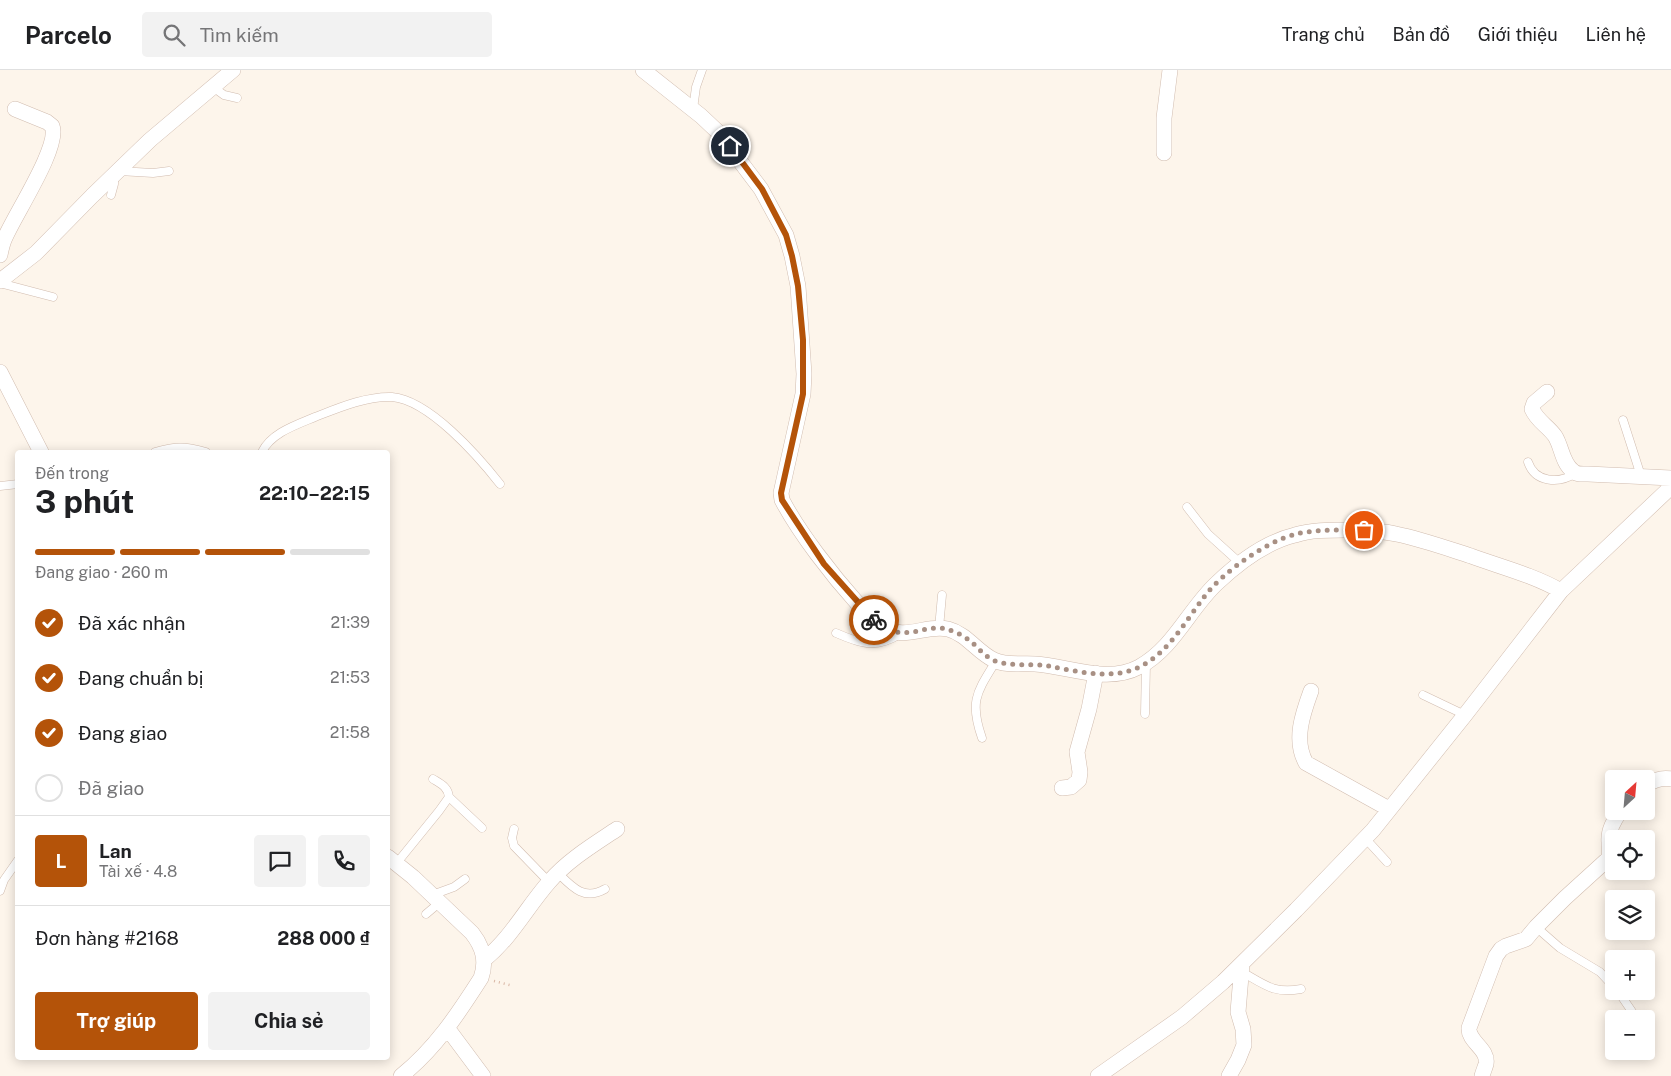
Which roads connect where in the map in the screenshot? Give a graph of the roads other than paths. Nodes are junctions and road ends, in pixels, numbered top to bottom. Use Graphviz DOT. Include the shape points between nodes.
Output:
graph roads {
  1 [pos="233,70"];
  2 [pos="643,70"];
  3 [pos="702,70"];
  4 [pos="1170,70"];
  5 [pos="213,87"];
  6 [pos="236,98"];
  7 [pos="15,109"];
  8 [pos="693,109"];
  9 [pos="1164,153"];
  10 [pos="169,171"];
  11 [pos="116,174"];
  12 [pos="111,195"];
  13 [pos="0,252"];
  14 [pos="0,282"];
  15 [pos="53,297"];
  16 [pos="0,372"];
  17 [pos="1547,392"];
  18 [pos="1623,420"];
  19 [pos="40,450"];
  20 [pos="163,450"];
  21 [pos="200,450"];
  22 [pos="263,450"];
  23 [pos="1528,462"];
  24 [pos="1576,473"];
  25 [pos="1641,476"];
  26 [pos="1671,478"];
  27 [pos="15,484"];
  28 [pos="500,484"];
  29 [pos="0,486"];
  30 [pos="1671,487"];
  31 [pos="1187,507"];
  32 [pos="1240,564"];
  33 [pos="1561,591"];
  34 [pos="942,595"];
  35 [pos="939,628"];
  36 [pos="836,633"];
  37 [pos="900,634"];
  38 [pos="996,661"];
  39 [pos="1146,663"];
  40 [pos="1096,673"];
  41 [pos="1311,691"];
  42 [pos="1424,695"];
  43 [pos="1146,714"];
  44 [pos="1465,715"];
  45 [pos="982,738"];
  46 [pos="433,779"];
  47 [pos="1671,779"];
  48 [pos="1655,781"];
  49 [pos="1062,788"];
  50 [pos="449,797"];
  51 [pos="1389,810"];
  52 [pos="1615,820"];
  53 [pos="482,828"];
  54 [pos="514,828"];
  55 [pos="617,829"];
  56 [pos="1365,838"];
  57 [pos="392,860"];
  58 [pos="1387,862"];
  59 [pos="15,864"];
  60 [pos="553,878"];
  61 [pos="465,879"];
  62 [pos="605,889"];
  63 [pos="0,892"];
  64 [pos="436,899"];
  65 [pos="426,914"];
  66 [pos="1536,927"];
  67 [pos="485,960"];
  68 [pos="1242,968"];
  69 [pos="1605,977"];
  70 [pos="1301,989"];
  71 [pos="448,1029"];
  72 [pos="401,1076"];
  73 [pos="483,1076"];
  74 [pos="1098,1076"];
  75 [pos="1229,1076"];
  76 [pos="1482,1076"];
  1 -- 5 [label="street"];
  2 -- 8 [label="street"];
  3 -- 8 [label="lane"];
  4 -- 9 [label="street" via="1164,118"];
  5 -- 6 [label="lane"];
  5 -- 11 [label="street" via="150,140"];
  7 -- 13 [label="street" via="47,122 52,126 54,135 40,172"];
  8 -- 37 [label="street" via="718,132 750,171 786,235 792,256 798,286 804,374 782,500 824,564 854,599 881,626"];
  10 -- 11 [label="lane"];
  11 -- 12 [label="lane"];
  11 -- 14 [label="street" via="36,253"];
  14 -- 15 [label="lane"];
  16 -- 19 [label="street" via="8,394"];
  17 -- 24 [label="street" via="1534,403 1534,415 1556,437 1567,465"];
  18 -- 25 [label="lane"];
  20 -- 21 [label="lane" via="176,447"];
  22 -- 28 [label="lane" via="283,431 316,416 366,400 394,397 426,411 447,427 480,458"];
  23 -- 24 [label="lane" via="1535,474 1545,479 1563,480"];
  24 -- 25 [label="street"];
  25 -- 26 [label="street"];
  27 -- 29 [label="lane"];
  30 -- 33 [label="street"];
  31 -- 32 [label="lane" via="1208,534"];
  32 -- 33 [label="street" via="1266,547 1296,534 1338,530 1383,531 1528,575"];
  32 -- 39 [label="street" via="1204,596 1169,642"];
  33 -- 44 [label="street"];
  34 -- 35 [label="lane"];
  35 -- 37 [label="street"];
  35 -- 38 [label="street" via="966,638"];
  36 -- 37 [label="lane" via="865,643 879,644"];
  38 -- 40 [label="street"];
  38 -- 45 [label="lane" via="978,693 975,706"];
  39 -- 40 [label="street" via="1124,672"];
  39 -- 43 [label="lane"];
  40 -- 49 [label="street" via="1077,752 1079,780 1071,787"];
  41 -- 51 [label="street" via="1300,724 1301,751 1306,762"];
  42 -- 44 [label="lane"];
  44 -- 51 [label="street"];
  46 -- 50 [label="lane" via="444,786"];
  47 -- 48 [label="street"];
  50 -- 53 [label="lane"];
  50 -- 57 [label="lane"];
  51 -- 56 [label="street"];
  52 -- 66 [label="street" via="1608,837 1609,858"];
  54 -- 60 [label="lane" via="514,846"];
  55 -- 60 [label="street"];
  56 -- 58 [label="lane"];
  56 -- 68 [label="street"];
  57 -- 64 [label="street"];
  59 -- 63 [label="lane"];
  60 -- 62 [label="lane" via="583,893 596,894"];
  60 -- 67 [label="street" via="500,946"];
  61 -- 64 [label="lane"];
  64 -- 65 [label="lane"];
  64 -- 67 [label="street" via="479,941"];
  66 -- 69 [label="lane" via="1560,948"];
  66 -- 76 [label="street" via="1526,939 1501,949 1481,994 1469,1034 1486,1056"];
  67 -- 71 [label="street" via="481,978"];
  68 -- 70 [label="lane" via="1278,991"];
  68 -- 74 [label="street" via="1182,1017"];
  68 -- 75 [label="street" via="1238,1012 1244,1045"];
  71 -- 72 [label="street" via="421,1060"];
  71 -- 73 [label="street"];
}
